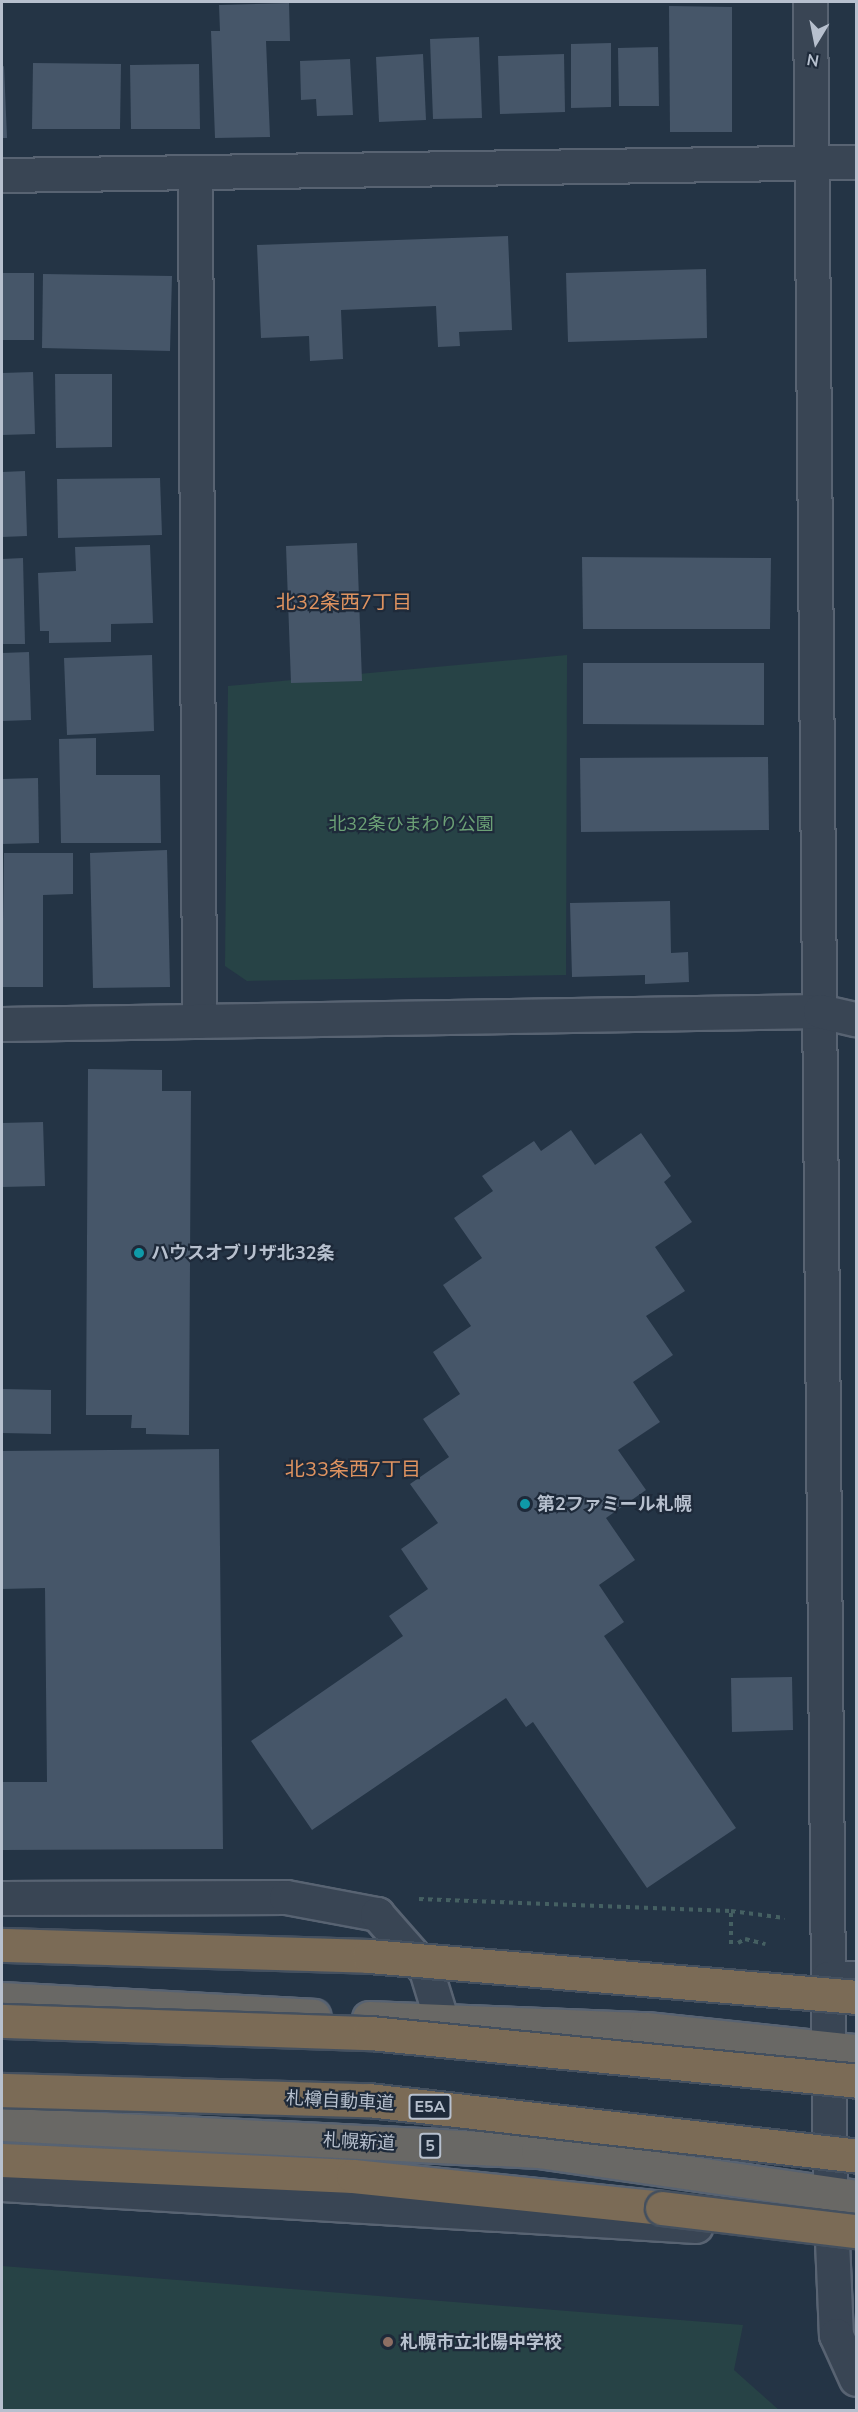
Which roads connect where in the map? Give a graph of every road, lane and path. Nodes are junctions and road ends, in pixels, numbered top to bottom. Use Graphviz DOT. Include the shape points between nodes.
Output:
graph roads {
  1 [pos="810,2"];
  2 [pos="856,162"];
  3 [pos="811,163"];
  4 [pos="195,172"];
  5 [pos="2,175"];
  6 [pos="820,1011"];
  7 [pos="856,1019"];
  8 [pos="199,1021"];
  9 [pos="2,1024"];
  10 [pos="2,1898"];
  11 [pos="377,1914"];
  12 [pos="793,1919"];
  13 [pos="2,1945"];
  14 [pos="842,1978"];
  15 [pos="856,1997"];
  16 [pos="2,1999"];
  17 [pos="2,2020"];
  18 [pos="442,2022"];
  19 [pos="843,2049"];
  20 [pos="856,2081"];
  21 [pos="2,2090"];
  22 [pos="2,2124"];
  23 [pos="856,2156"];
  24 [pos="2,2160"];
  25 [pos="2,2184"];
  26 [pos="843,2195"];
  27 [pos="856,2231"];
  28 [pos="856,2379"];
  1 -- 3 [label="street"];
  2 -- 3 [label="street"];
  3 -- 4 [label="street"];
  3 -- 6 [label="street"];
  4 -- 5 [label="street"];
  4 -- 8 [label="street"];
  6 -- 7 [label="street"];
  6 -- 8 [label="street"];
  6 -- 14 [label="street"];
  8 -- 9 [label="street"];
  10 -- 11 [label="street" via="286,1897"];
  11 -- 12 [label="path" via="429,1896 731,1911"];
  11 -- 18 [label="street" via="426,1970"];
  13 -- 15 [label="highway, bridge" via="369,1956"];
  14 -- 19 [label="street"];
  16 -- 18 [label="highway"];
  17 -- 20 [label="highway, bridge" via="370,2033"];
  18 -- 19 [label="highway" via="646,2029"];
  19 -- 26 [label="street"];
  21 -- 23 [label="highway, 札樽自動車道 / E5A, bridge" via="368,2100"];
  22 -- 26 [label="highway, 札幌新道 / 5" via="538,2151"];
  24 -- 27 [label="highway, bridge" via="353,2176"];
  25 -- 26 [label="street" via="729,2229"];
  26 -- 28 [label="street" via="836,2335"];
}
